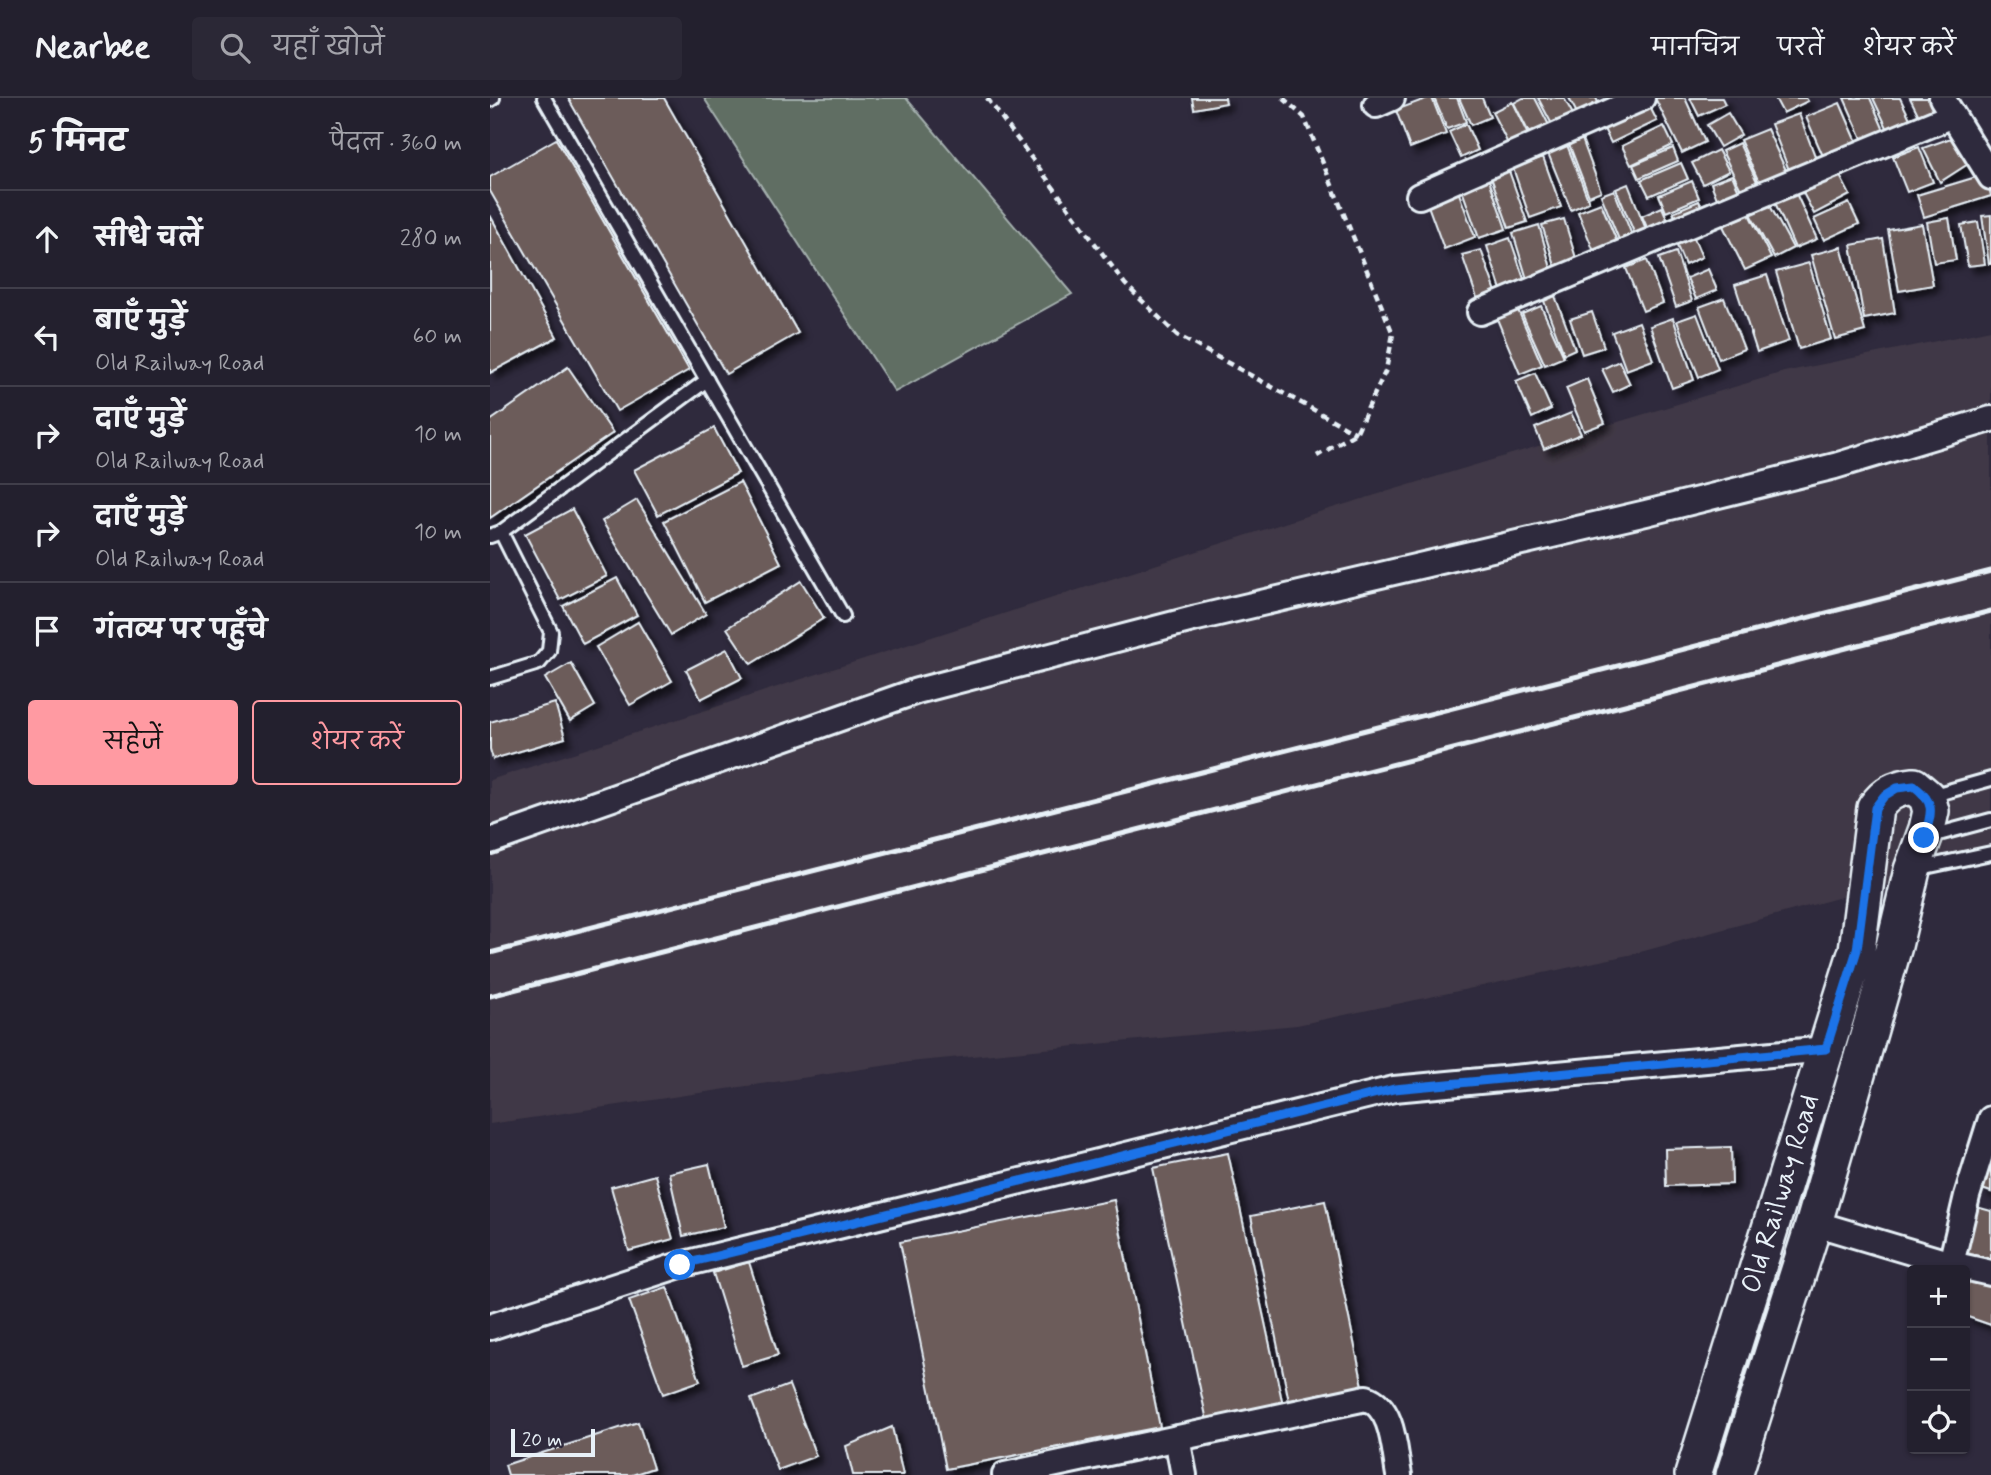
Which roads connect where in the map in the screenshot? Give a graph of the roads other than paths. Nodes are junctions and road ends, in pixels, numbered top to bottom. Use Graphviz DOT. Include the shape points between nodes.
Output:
graph roads {
  1 [pos="544,98"];
  2 [pos="1642,98"];
  3 [pos="1947,107"];
  4 [pos="1991,177"];
  5 [pos="1419,196"];
  6 [pos="1480,312"];
  7 [pos="707,380"];
  8 [pos="1991,419"];
  9 [pos="495,534"];
  10 [pos="844,616"];
  11 [pos="490,678"];
  12 [pos="1991,779"];
  13 [pos="1927,797"];
  14 [pos="1991,820"];
  15 [pos="490,841"];
  16 [pos="1991,853"];
  17 [pos="1918,854"];
  18 [pos="1826,1049"];
  19 [pos="1991,1119"];
  20 [pos="1814,1223"];
  21 [pos="1951,1264"];
  22 [pos="1991,1273"];
  23 [pos="490,1327"];
  24 [pos="1177,1438"];
  25 [pos="1005,1475"];
  26 [pos="1184,1475"];
  27 [pos="1399,1475"];
  28 [pos="1693,1475"];
  29 [pos="1734,1475"];
  1 -- 7 [label="lane"];
  2 -- 5 [label="street"];
  3 -- 4 [label="street"];
  3 -- 6 [label="street"];
  7 -- 9 [label="lane"];
  7 -- 10 [label="lane"];
  8 -- 15 [label="street" via="1835,466 1197,618 917,691"];
  9 -- 11 [label="lane" via="551,632 549,650 539,663"];
  12 -- 13 [label="lane"];
  13 -- 17 [label="main road, Old Railway Road" via="1931,811"];
  13 -- 18 [label="main road, Old Railway Road" via="1914,786 1897,788 1875,808 1857,950"];
  14 -- 17 [label="lane"];
  16 -- 17 [label="lane"];
  17 -- 20 [label="main road, Old Railway Road"];
  18 -- 23 [label="street" via="1394,1089 680,1265"];
  18 -- 28 [label="main road, Old Railway Road"];
  19 -- 21 [label="street"];
  20 -- 21 [label="street"];
  20 -- 29 [label="main road, Old Railway Road"];
  21 -- 22 [label="street"];
  24 -- 25 [label="street"];
  24 -- 26 [label="street"];
  24 -- 27 [label="street" via="1366,1398 1379,1404 1387,1416"];
}
